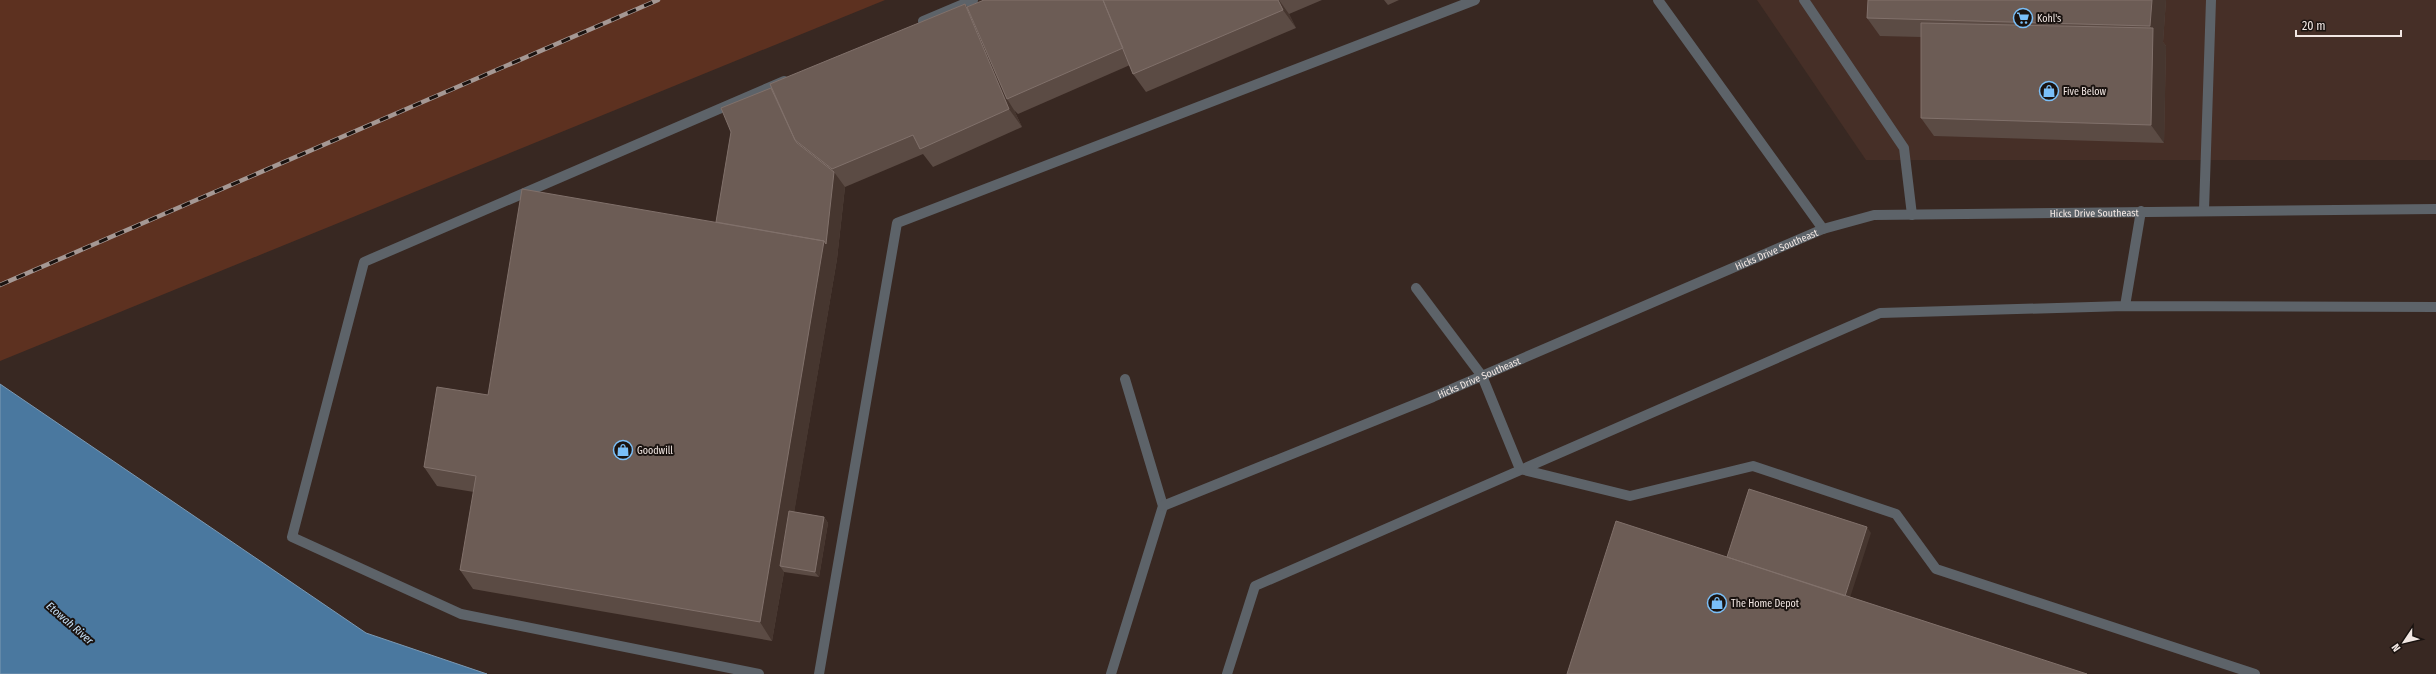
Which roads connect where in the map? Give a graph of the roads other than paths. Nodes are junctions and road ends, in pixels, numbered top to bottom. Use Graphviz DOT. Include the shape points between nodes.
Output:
graph roads {
  1 [pos="973,0"];
  2 [pos="1475,0"];
  3 [pos="1658,0"];
  4 [pos="1804,0"];
  5 [pos="2211,0"];
  6 [pos="914,25"];
  7 [pos="797,76"];
  8 [pos="2436,208"];
  9 [pos="2204,210"];
  10 [pos="2141,211"];
  11 [pos="1912,214"];
  12 [pos="1823,229"];
  13 [pos="1416,288"];
  14 [pos="2125,306"];
  15 [pos="2436,308"];
  16 [pos="1482,376"];
  17 [pos="1125,379"];
  18 [pos="1520,469"];
  19 [pos="1163,506"];
  20 [pos="759,674"];
  21 [pos="819,674"];
  22 [pos="1111,674"];
  23 [pos="1227,674"];
  24 [pos="2255,674"];
  1 -- 6 [label="street"];
  2 -- 21 [label="street" via="897,223"];
  3 -- 12 [label="street"];
  4 -- 11 [label="street" via="1904,148"];
  5 -- 9 [label="street"];
  7 -- 20 [label="street" via="364,262 292,537 461,614"];
  8 -- 9 [label="street, Hicks Drive Southeast"];
  9 -- 10 [label="street, Hicks Drive Southeast"];
  10 -- 11 [label="street, Hicks Drive Southeast"];
  10 -- 14 [label="street"];
  11 -- 12 [label="street, Hicks Drive Southeast" via="1874,216"];
  12 -- 16 [label="street, Hicks Drive Southeast"];
  13 -- 16 [label="street"];
  14 -- 15 [label="street"];
  14 -- 18 [label="street" via="1880,313"];
  16 -- 18 [label="street"];
  16 -- 19 [label="street, Hicks Drive Southeast"];
  17 -- 19 [label="street"];
  18 -- 23 [label="street" via="1255,586"];
  18 -- 24 [label="street" via="1630,496 1754,466 1896,514 1936,569"];
  19 -- 22 [label="street"];
}
